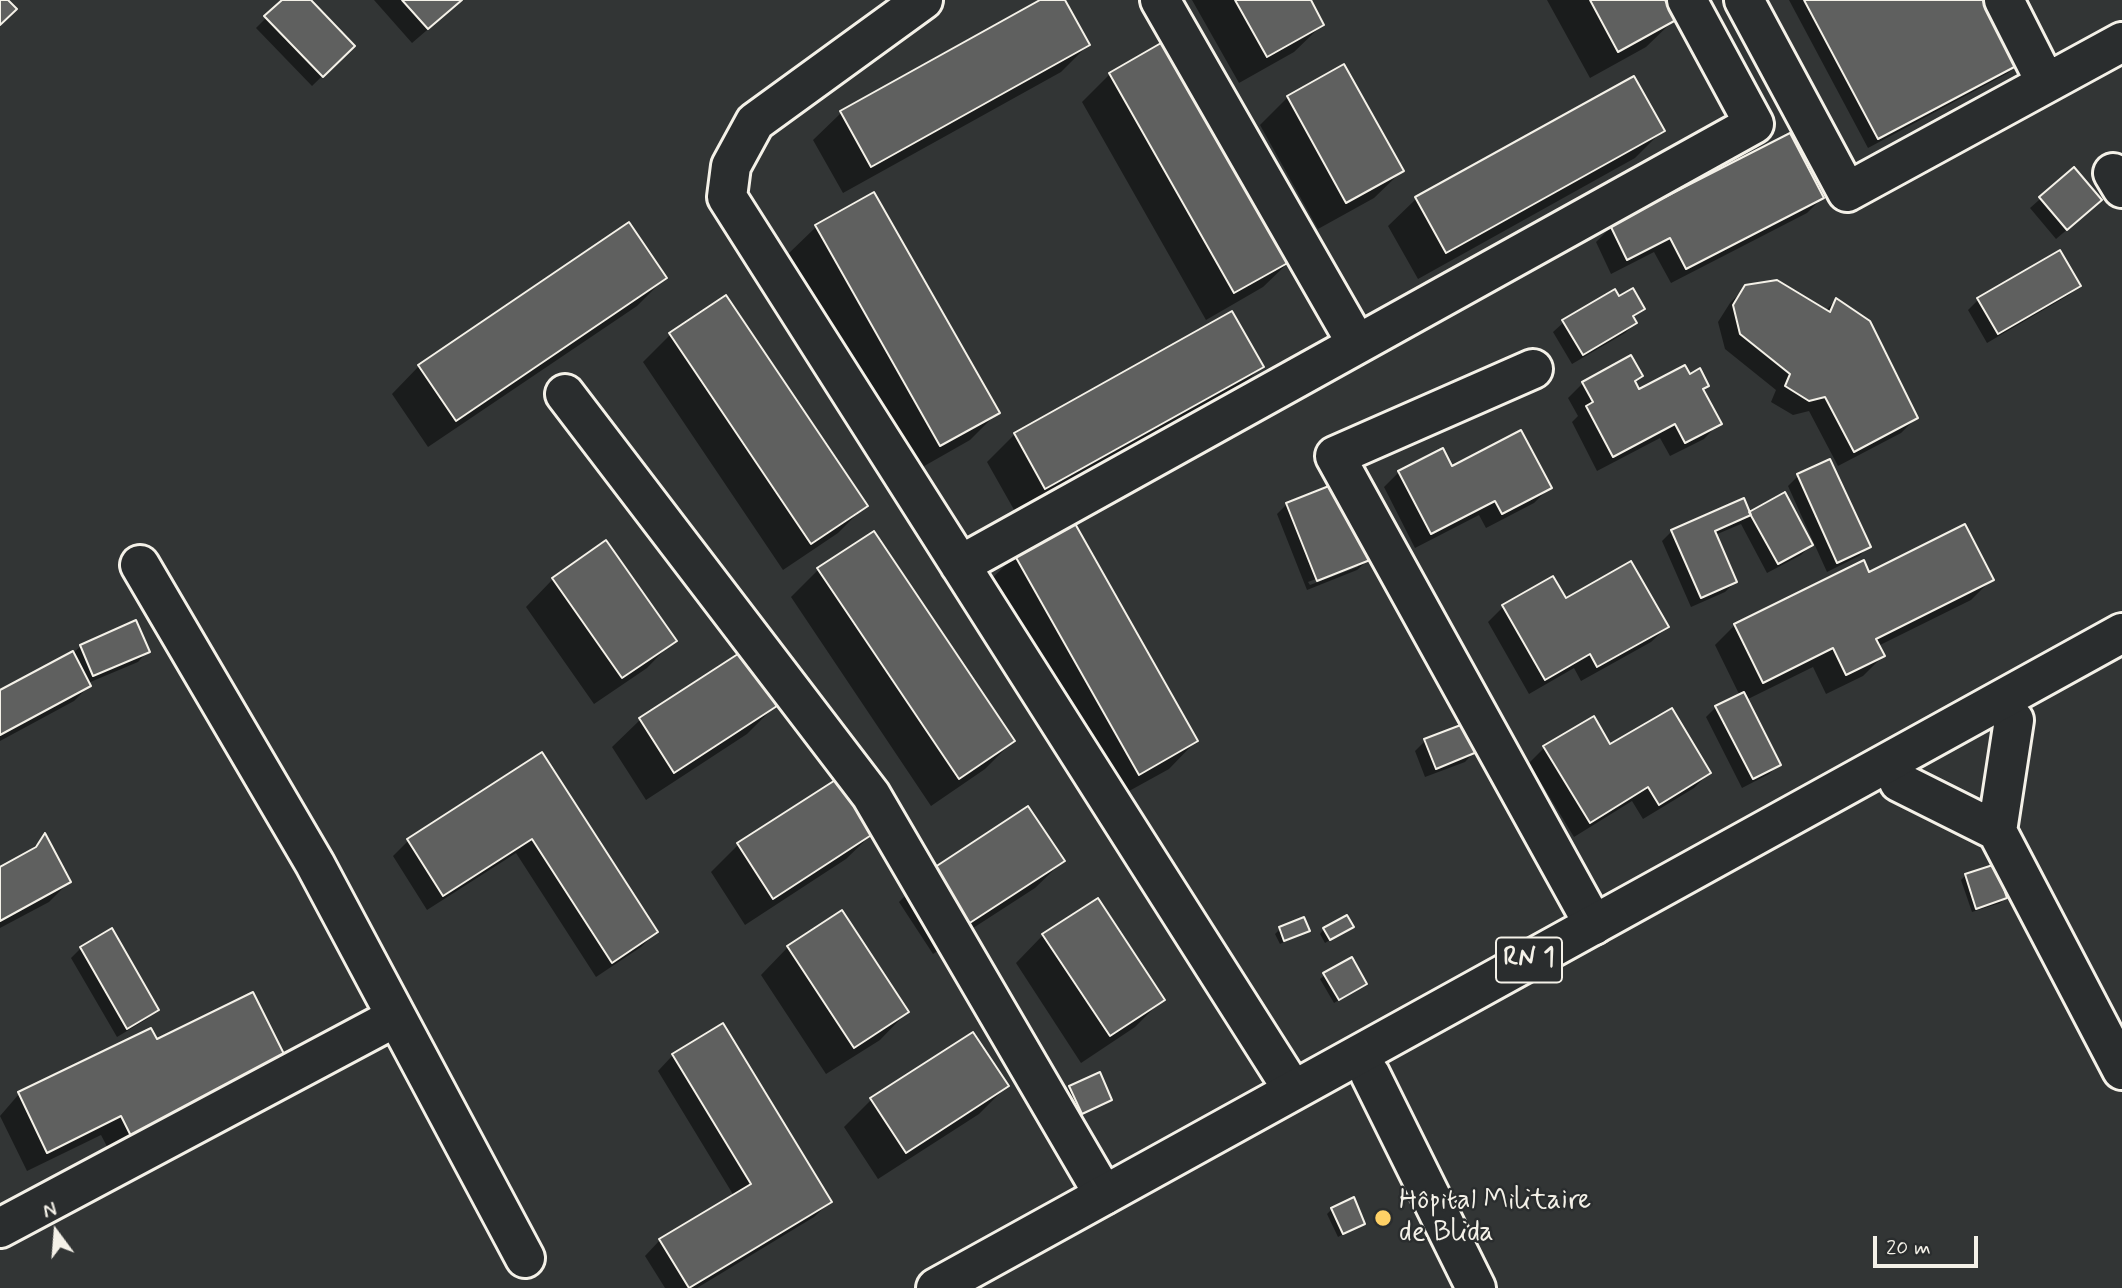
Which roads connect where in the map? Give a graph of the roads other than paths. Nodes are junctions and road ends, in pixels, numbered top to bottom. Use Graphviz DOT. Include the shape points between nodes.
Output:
graph roads {
  1 [pos="923,0"];
  2 [pos="1160,0"];
  3 [pos="1687,0"];
  4 [pos="1744,0"];
  5 [pos="2004,0"];
  6 [pos="2122,42"];
  7 [pos="2046,83"];
  8 [pos="1357,344"];
  9 [pos="1533,369"];
  10 [pos="565,394"];
  11 [pos="140,565"];
  12 [pos="960,565"];
  13 [pos="2122,632"];
  14 [pos="2122,661"];
  15 [pos="2014,720"];
  16 [pos="1899,782"];
  17 [pos="1997,831"];
  18 [pos="1594,925"];
  19 [pos="396,1017"];
  20 [pos="2122,1070"];
  21 [pos="1370,1074"];
  22 [pos="1293,1090"];
  23 [pos="1104,1195"];
  24 [pos="0,1228"];
  25 [pos="525,1258"];
  26 [pos="936,1288"];
  27 [pos="982,1288"];
  28 [pos="1476,1288"];
  1 -- 12 [label="main road" via="755,122 732,166 727,197"];
  2 -- 8 [label="main road"];
  3 -- 8 [label="main road" via="1754,124"];
  4 -- 7 [label="main road" via="1847,191"];
  5 -- 7 [label="main road"];
  6 -- 7 [label="main road"];
  8 -- 12 [label="main road"];
  9 -- 18 [label="main road" via="1335,456"];
  10 -- 23 [label="main road" via="871,795"];
  11 -- 19 [label="main road" via="315,864"];
  12 -- 22 [label="main road"];
  13 -- 18 [label="main road, RN 1"];
  14 -- 15 [label="main road, RN 1"];
  15 -- 16 [label="main road, RN 1"];
  15 -- 17 [label="main road"];
  16 -- 17 [label="main road"];
  16 -- 21 [label="main road, RN 1"];
  17 -- 20 [label="main road"];
  18 -- 22 [label="main road, RN 1"];
  19 -- 24 [label="main road"];
  19 -- 25 [label="main road"];
  21 -- 27 [label="main road, RN 1"];
  21 -- 28 [label="main road"];
  22 -- 23 [label="main road, RN 1"];
  23 -- 26 [label="main road, RN 1"];
}
